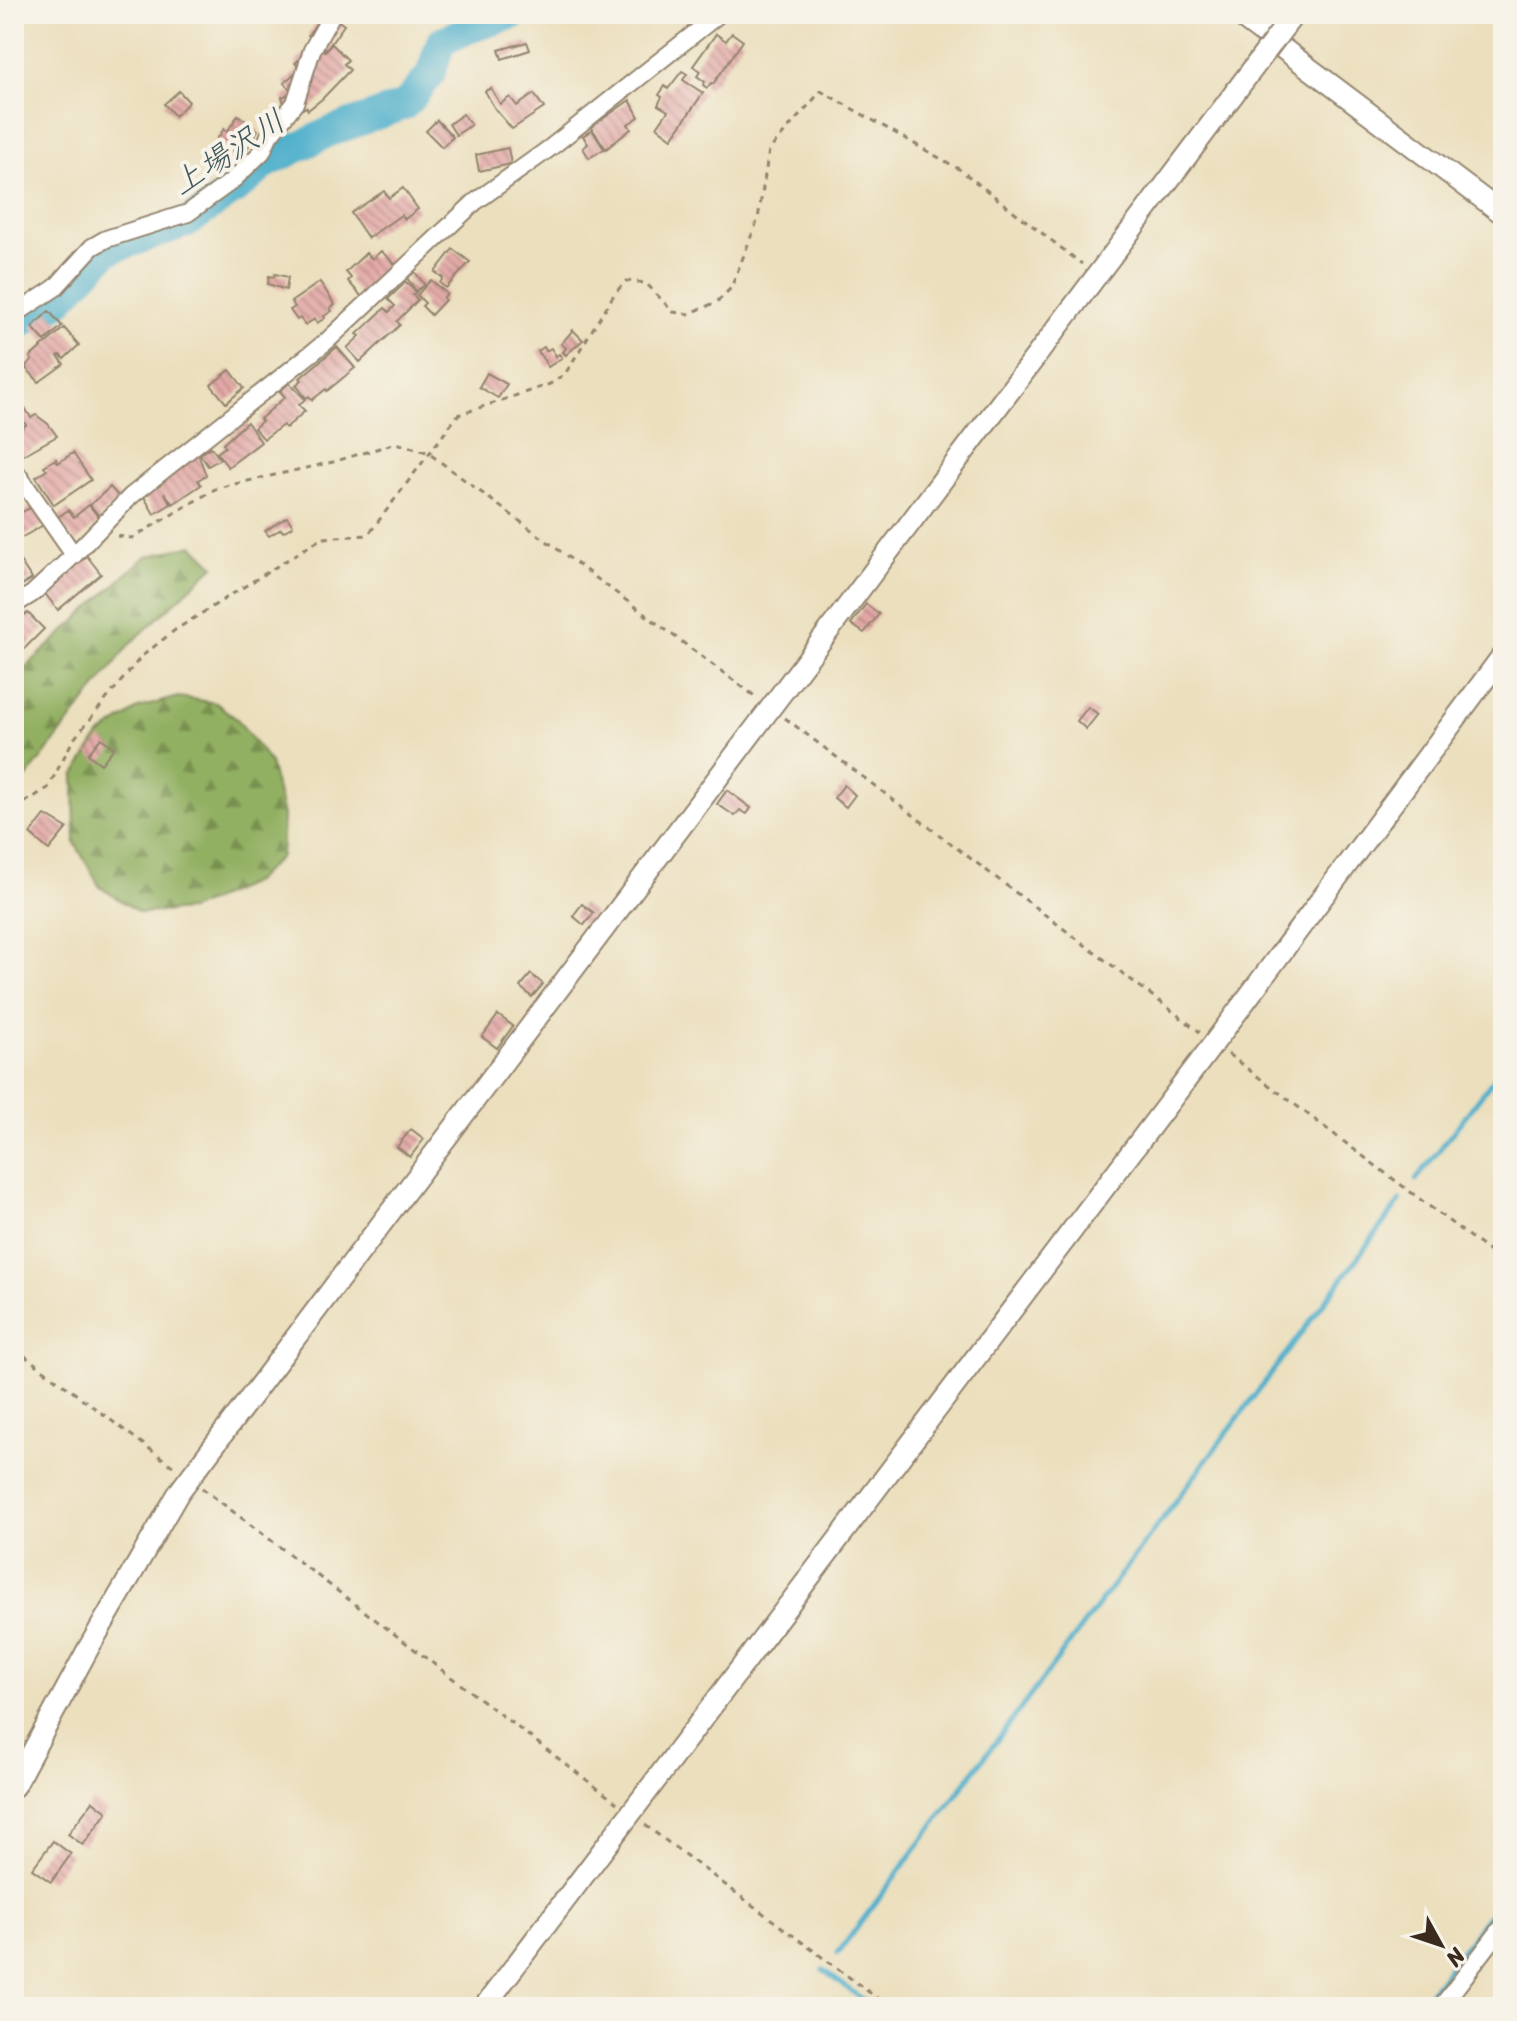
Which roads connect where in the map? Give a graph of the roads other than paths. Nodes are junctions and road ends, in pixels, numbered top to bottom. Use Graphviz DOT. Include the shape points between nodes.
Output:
graph roads {
  1 [pos="332,14"];
  2 [pos="719,14"];
  3 [pos="1237,14"];
  4 [pos="1294,14"];
  5 [pos="1503,214"];
  6 [pos="14,315"];
  7 [pos="14,469"];
  8 [pos="74,555"];
  9 [pos="14,605"];
  10 [pos="1503,655"];
  11 [pos="14,1786"];
  12 [pos="1503,1926"];
  13 [pos="484,2007"];
  14 [pos="1441,2007"];
  1 -- 6 [label="street" via="312,50 295,103 262,152 232,181 188,213 92,247 55,288"];
  2 -- 8 [label="street" via="475,202 327,341 131,496"];
  3 -- 5 [label="street"];
  4 -- 11 [label="street, bridge" via="189,1479"];
  7 -- 8 [label="street"];
  8 -- 9 [label="street"];
  10 -- 13 [label="street"];
  12 -- 14 [label="street"];
}
